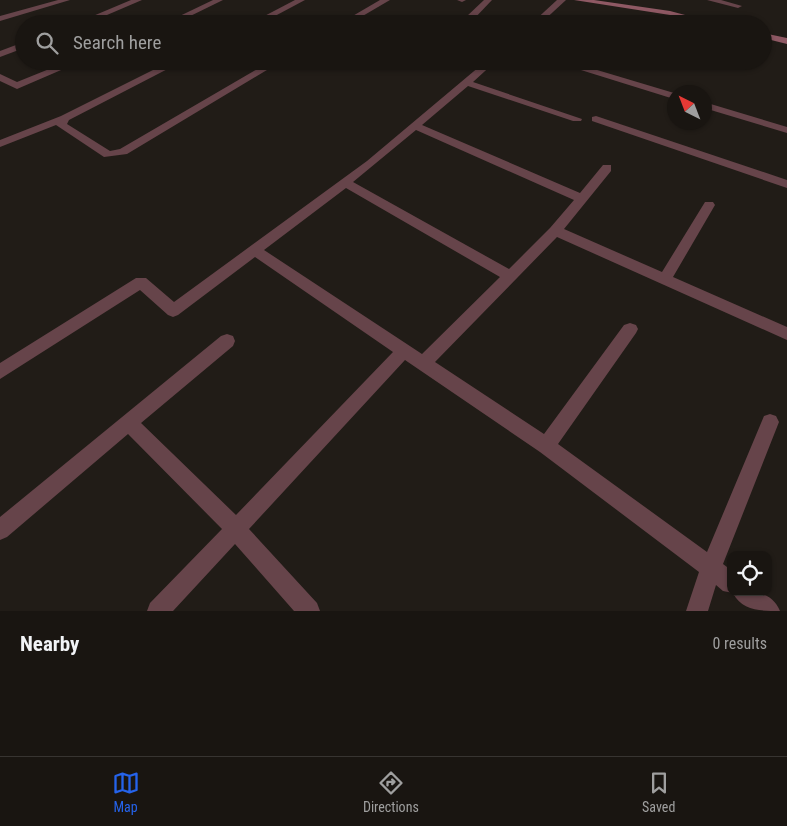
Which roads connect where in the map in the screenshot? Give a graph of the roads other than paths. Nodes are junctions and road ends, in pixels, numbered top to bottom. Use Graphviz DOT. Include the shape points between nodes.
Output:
graph roads {
  1 [pos="66,0"];
  2 [pos="138,0"];
  3 [pos="301,0"];
  4 [pos="386,0"];
  5 [pos="488,0"];
  6 [pos="562,0"];
  7 [pos="578,0"];
  8 [pos="711,0"];
  9 [pos="212,1"];
  10 [pos="738,6"];
  11 [pos="100,15"];
  12 [pos="185,15"];
  13 [pos="271,15"];
  14 [pos="359,15"];
  15 [pos="473,15"];
  16 [pos="548,15"];
  17 [pos="678,15"];
  18 [pos="1,19"];
  19 [pos="8,26"];
  20 [pos="772,37"];
  21 [pos="787,41"];
  22 [pos="15,48"];
  23 [pos="0,54"];
  24 [pos="56,70"];
  25 [pos="161,70"];
  26 [pos="261,70"];
  27 [pos="482,70"];
  28 [pos="586,70"];
  29 [pos="0,77"];
  30 [pos="467,83"];
  31 [pos="17,86"];
  32 [pos="0,93"];
  33 [pos="667,94"];
  34 [pos="712,107"];
  35 [pos="65,118"];
  36 [pos="577,119"];
  37 [pos="596,119"];
  38 [pos="414,126"];
  39 [pos="787,130"];
  40 [pos="0,144"];
  41 [pos="607,168"];
  42 [pos="344,182"];
  43 [pos="787,184"];
  44 [pos="581,198"];
  45 [pos="709,205"];
  46 [pos="556,231"];
  47 [pos="254,250"];
  48 [pos="510,276"];
  49 [pos="664,281"];
  50 [pos="630,329"];
  51 [pos="787,334"];
  52 [pos="227,341"];
  53 [pos="403,352"];
  54 [pos="422,364"];
  55 [pos="0,372"];
  56 [pos="770,422"];
  57 [pos="129,423"];
  58 [pos="546,446"];
  59 [pos="236,528"];
  60 [pos="0,530"];
  61 [pos="711,568"];
  62 [pos="727,579"];
  63 [pos="749,596"];
  64 [pos="158,611"];
  65 [pos="308,611"];
  66 [pos="697,611"];
  67 [pos="769,611"];
  1 -- 18 [label="street"];
  2 -- 11 [label="street"];
  3 -- 13 [label="street"];
  4 -- 14 [label="street"];
  5 -- 15 [label="street"];
  6 -- 16 [label="street"];
  7 -- 17 [label="street"];
  8 -- 10 [label="street"];
  9 -- 12 [label="street"];
  18 -- 19 [label="street"];
  20 -- 21 [label="street"];
  22 -- 23 [label="street"];
  24 -- 31 [label="street"];
  25 -- 35 [label="street"];
  26 -- 35 [label="street" via="116,154 108,155 61,125"];
  27 -- 30 [label="street"];
  28 -- 33 [label="street"];
  29 -- 31 [label="street"];
  30 -- 36 [label="street"];
  30 -- 38 [label="street"];
  31 -- 32 [label="street"];
  34 -- 39 [label="street"];
  35 -- 40 [label="street"];
  37 -- 43 [label="street"];
  38 -- 42 [label="street"];
  38 -- 44 [label="street"];
  41 -- 44 [label="street"];
  42 -- 47 [label="street"];
  42 -- 48 [label="street"];
  44 -- 46 [label="street"];
  45 -- 49 [label="street"];
  46 -- 48 [label="street"];
  46 -- 49 [label="street"];
  47 -- 53 [label="street"];
  47 -- 55 [label="street" via="173,311 141,282"];
  48 -- 54 [label="street"];
  49 -- 51 [label="street"];
  50 -- 58 [label="street"];
  52 -- 57 [label="street"];
  53 -- 54 [label="street"];
  53 -- 59 [label="street"];
  54 -- 58 [label="street"];
  56 -- 61 [label="street"];
  57 -- 59 [label="street"];
  57 -- 60 [label="street"];
  58 -- 61 [label="street"];
  59 -- 64 [label="street"];
  59 -- 65 [label="street"];
  61 -- 62 [label="street"];
  61 -- 66 [label="street"];
  63 -- 67 [label="street"];
}
